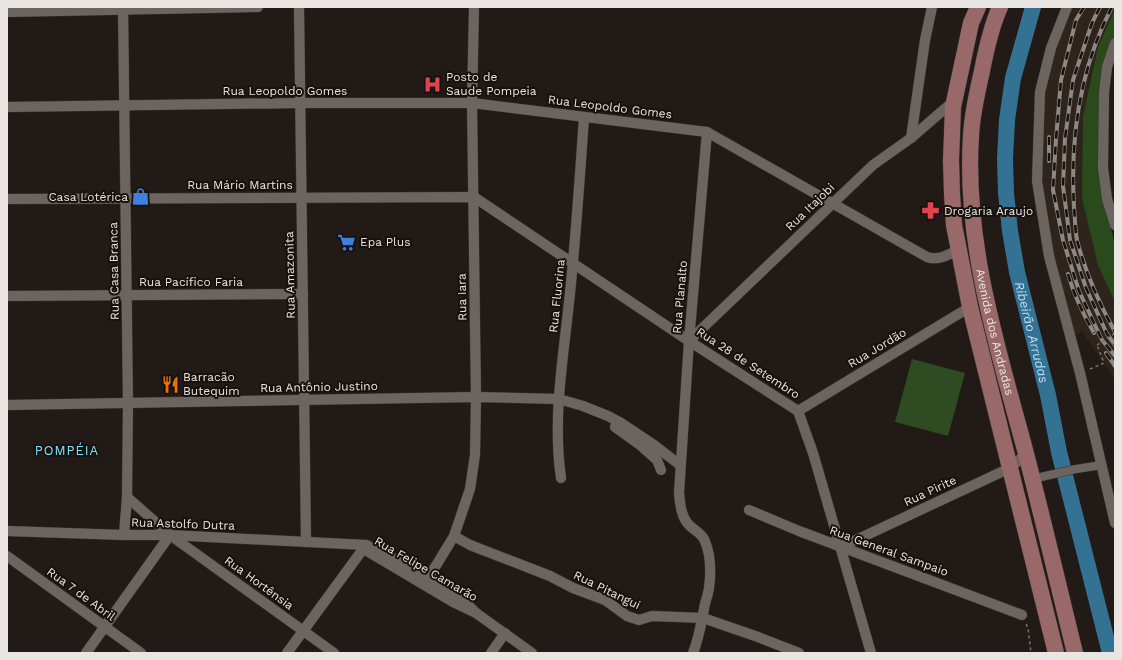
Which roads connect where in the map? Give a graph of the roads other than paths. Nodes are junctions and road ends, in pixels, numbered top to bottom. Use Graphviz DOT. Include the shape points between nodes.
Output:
graph roads {
  1 [pos="258,7"];
  2 [pos="299,7"];
  3 [pos="474,7"];
  4 [pos="932,7"];
  5 [pos="977,7"];
  6 [pos="1000,7"];
  7 [pos="1067,7"];
  8 [pos="123,8"];
  9 [pos="7,12"];
  10 [pos="1115,43"];
  11 [pos="1111,67"];
  12 [pos="955,100"];
  13 [pos="300,103"];
  14 [pos="472,103"];
  15 [pos="124,105"];
  16 [pos="7,107"];
  17 [pos="584,117"];
  18 [pos="707,132"];
  19 [pos="911,138"];
  20 [pos="474,196"];
  21 [pos="125,197"];
  22 [pos="302,198"];
  23 [pos="1111,198"];
  24 [pos="7,199"];
  25 [pos="833,202"];
  26 [pos="1115,225"];
  27 [pos="958,250"];
  28 [pos="573,263"];
  29 [pos="303,294"];
  30 [pos="128,295"];
  31 [pos="7,296"];
  32 [pos="988,304"];
  33 [pos="970,307"];
  34 [pos="689,341"];
  35 [pos="476,397"];
  36 [pos="559,399"];
  37 [pos="304,401"];
  38 [pos="128,403"];
  39 [pos="7,405"];
  40 [pos="583,406"];
  41 [pos="798,411"];
  42 [pos="1026,454"];
  43 [pos="680,465"];
  44 [pos="1102,466"];
  45 [pos="1010,468"];
  46 [pos="661,470"];
  47 [pos="561,478"];
  48 [pos="1035,478"];
  49 [pos="127,497"];
  50 [pos="749,510"];
  51 [pos="1115,523"];
  52 [pos="7,531"];
  53 [pos="124,535"];
  54 [pos="170,535"];
  55 [pos="454,536"];
  56 [pos="306,542"];
  57 [pos="362,546"];
  58 [pos="841,547"];
  59 [pos="7,556"];
  60 [pos="429,576"];
  61 [pos="476,613"];
  62 [pos="1022,615"];
  63 [pos="703,618"];
  64 [pos="104,627"];
  65 [pos="303,631"];
  66 [pos="505,633"];
  67 [pos="86,653"];
  68 [pos="140,653"];
  69 [pos="287,653"];
  70 [pos="334,653"];
  71 [pos="491,653"];
  72 [pos="532,653"];
  73 [pos="693,653"];
  74 [pos="800,653"];
  75 [pos="871,653"];
  76 [pos="1056,653"];
  77 [pos="1075,653"];
  1 -- 8 [label="street"];
  2 -- 13 [label="street, Rua Amazonita"];
  3 -- 14 [label="street, Rua Iara"];
  4 -- 19 [label="street"];
  5 -- 12 [label="main road, Avenida dos Andradas" via="971,23"];
  6 -- 32 [label="main road, Avenida dos Andradas" via="986,52 975,102 970,154 970,194 976,246"];
  7 -- 44 [label="street" via="1051,48 1040,92 1037,181 1049,256"];
  8 -- 9 [label="street"];
  8 -- 15 [label="street, Rua Casa Branca"];
  10 -- 11 [label="street"];
  11 -- 23 [label="street" via="1104,92 1102,168"];
  12 -- 19 [label="street, Rua Itajobi"];
  12 -- 27 [label="main road, Avenida dos Andradas" via="951,134 951,174"];
  13 -- 14 [label="street, Rua Leopoldo Gomes"];
  13 -- 15 [label="street, Rua Leopoldo Gomes"];
  13 -- 22 [label="street, Rua Amazonita"];
  14 -- 17 [label="street, Rua Leopoldo Gomes"];
  14 -- 20 [label="street, Rua Iara"];
  15 -- 16 [label="street, Rua Leopoldo Gomes"];
  15 -- 21 [label="street, Rua Casa Branca"];
  17 -- 18 [label="street, Rua Leopoldo Gomes"];
  17 -- 28 [label="street, Rua Fluorina"];
  18 -- 25 [label="street, Rua Leopoldo Gomes"];
  18 -- 34 [label="street, Rua Planalto"];
  19 -- 25 [label="street, Rua Itajobi" via="873,165"];
  20 -- 22 [label="street, Rua Mário Martins"];
  20 -- 28 [label="street, Rua 28 de Setembro"];
  20 -- 35 [label="street, Rua Iara"];
  21 -- 22 [label="street, Rua Mário Martins"];
  21 -- 24 [label="street, Rua Mário Martins"];
  21 -- 30 [label="street, Rua Casa Branca"];
  22 -- 29 [label="street, Rua Amazonita"];
  23 -- 26 [label="street"];
  25 -- 27 [label="street, Rua Leopoldo Gomes" via="933,259"];
  25 -- 34 [label="street, Rua Itajobi"];
  27 -- 33 [label="main road, Avenida dos Andradas"];
  28 -- 34 [label="street, Rua 28 de Setembro"];
  28 -- 36 [label="street, Rua Fluorina"];
  29 -- 30 [label="street, Rua Pacífico Faria"];
  29 -- 37 [label="street, Rua Amazonita"];
  30 -- 31 [label="street, Rua Pacífico Faria"];
  30 -- 38 [label="street, Rua Casa Branca"];
  32 -- 33 [label="main road" via="977,302 972,303"];
  32 -- 42 [label="main road, Avenida dos Andradas"];
  33 -- 41 [label="street, Rua Jordão"];
  33 -- 45 [label="main road, Avenida dos Andradas"];
  34 -- 41 [label="street, Rua 28 de Setembro"];
  34 -- 43 [label="street, Rua Planalto"];
  35 -- 36 [label="street, Rua Antônio Justino"];
  35 -- 37 [label="street, Rua Antônio Justino"];
  35 -- 55 [label="street, Rua Iara" via="476,455 468,495"];
  36 -- 40 [label="street, Rua Antônio Justino"];
  36 -- 47 [label="street, Rua Fluorina" via="557,454"];
  37 -- 38 [label="street, Rua Antônio Justino"];
  37 -- 56 [label="street, Rua Amazonita"];
  38 -- 39 [label="street, Rua Antônio Justino"];
  38 -- 49 [label="street, Rua Casa Branca"];
  40 -- 43 [label="street, Rua Antônio Justino" via="621,423"];
  40 -- 46 [label="street, Rua Antônio Justino" via="640,445 657,460"];
  41 -- 58 [label="street, Rua 28 de Setembro"];
  42 -- 45 [label="street, Rua Pirite"];
  42 -- 48 [label="main road, Avenida dos Andradas"];
  43 -- 63 [label="street" via="679,493 682,510 688,525 704,539 710,569"];
  44 -- 48 [label="street"];
  44 -- 51 [label="street"];
  45 -- 58 [label="street, Rua Pirite"];
  45 -- 76 [label="main road, Avenida dos Andradas"];
  48 -- 77 [label="main road, Avenida dos Andradas"];
  49 -- 53 [label="street, Rua Casa Branca"];
  49 -- 54 [label="street, Rua Hortênsia"];
  50 -- 58 [label="street, Rua General Sampaio"];
  52 -- 53 [label="street, Rua Astolfo Dutra"];
  53 -- 54 [label="street, Rua Astolfo Dutra"];
  54 -- 56 [label="street, Rua Astolfo Dutra"];
  54 -- 64 [label="street"];
  54 -- 65 [label="street, Rua Hortênsia"];
  55 -- 60 [label="street, Rua Iara"];
  55 -- 63 [label="street, Rua Pitangui" via="470,545 605,600 627,616 639,620 652,616"];
  56 -- 57 [label="street, Rua Astolfo Dutra"];
  57 -- 60 [label="street, Rua Felipe Camarão" via="384,552"];
  57 -- 61 [label="street, Rua Felipe Camarão" via="453,602"];
  57 -- 65 [label="street"];
  58 -- 62 [label="street, Rua General Sampaio"];
  58 -- 75 [label="street, Rua 28 de Setembro"];
  59 -- 64 [label="street, Rua 7 de Abril"];
  60 -- 61 [label="street, Rua Felipe Camarão" via="458,595"];
  61 -- 66 [label="street, Rua Felipe Camarão"];
  63 -- 73 [label="street"];
  63 -- 74 [label="street, Rua Pitangui"];
  64 -- 67 [label="street"];
  64 -- 68 [label="street, Rua 7 de Abril"];
  65 -- 69 [label="street"];
  65 -- 70 [label="street, Rua Hortênsia"];
  66 -- 71 [label="street"];
  66 -- 72 [label="street, Rua Felipe Camarão"];
}
